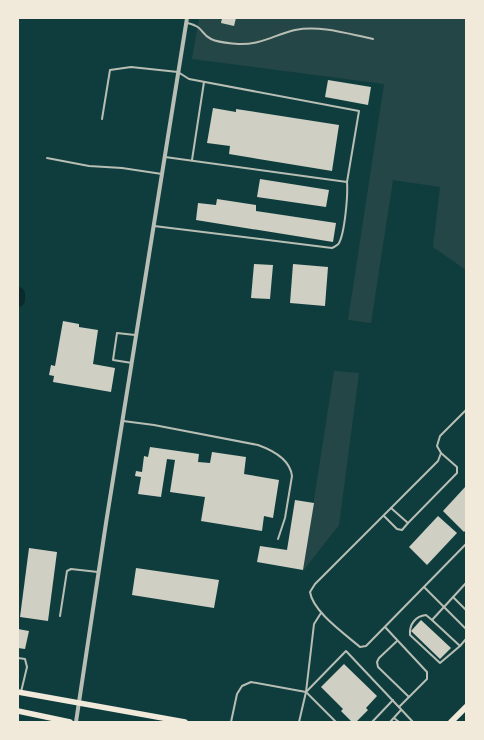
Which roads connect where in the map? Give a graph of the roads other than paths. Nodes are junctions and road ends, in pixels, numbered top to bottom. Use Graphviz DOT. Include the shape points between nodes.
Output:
graph roads {
  1 [pos="187,18"];
  2 [pos="187,23"];
  3 [pos="373,39"];
  4 [pos="178,72"];
  5 [pos="204,82"];
  6 [pos="102,119"];
  7 [pos="165,157"];
  8 [pos="47,158"];
  9 [pos="192,161"];
  10 [pos="162,174"];
  11 [pos="347,182"];
  12 [pos="154,226"];
  13 [pos="136,336"];
  14 [pos="132,363"];
  15 [pos="466,410"];
  16 [pos="123,421"];
  17 [pos="441,453"];
  18 [pos="391,508"];
  19 [pos="384,515"];
  20 [pos="408,523"];
  21 [pos="278,538"];
  22 [pos="466,544"];
  23 [pos="99,572"];
  24 [pos="466,583"];
  25 [pos="424,587"];
  26 [pos="453,597"];
  27 [pos="444,607"];
  28 [pos="466,610"];
  29 [pos="321,613"];
  30 [pos="60,616"];
  31 [pos="432,620"];
  32 [pos="385,627"];
  33 [pos="466,629"];
  34 [pos="466,639"];
  35 [pos="397,641"];
  36 [pos="460,646"];
  37 [pos="18,658"];
  38 [pos="19,692"];
  39 [pos="306,692"];
  40 [pos="409,697"];
  41 [pos="393,700"];
  42 [pos="79,704"];
  43 [pos="399,707"];
  44 [pos="466,707"];
  45 [pos="401,710"];
  46 [pos="18,711"];
  47 [pos="394,718"];
  48 [pos="70,722"];
  49 [pos="76,722"];
  50 [pos="185,722"];
  51 [pos="231,722"];
  52 [pos="299,722"];
  53 [pos="336,722"];
  54 [pos="372,722"];
  55 [pos="390,722"];
  56 [pos="399,722"];
  57 [pos="413,722"];
  58 [pos="451,722"];
  1 -- 2 [label="street"];
  2 -- 3 [label="lane" via="197,25 212,39 240,44 260,42 294,30 310,28"];
  2 -- 4 [label="street"];
  4 -- 5 [label="lane" via="189,79"];
  4 -- 6 [label="lane" via="131,66 110,70"];
  4 -- 7 [label="street"];
  5 -- 9 [label="lane"];
  5 -- 11 [label="lane" via="359,111"];
  7 -- 9 [label="lane"];
  7 -- 10 [label="street"];
  8 -- 10 [label="lane" via="89,166"];
  9 -- 11 [label="lane"];
  10 -- 12 [label="street"];
  11 -- 12 [label="lane" via="348,196 342,235 339,244 332,248"];
  12 -- 13 [label="street"];
  13 -- 14 [label="street"];
  13 -- 14 [label="lane" via="117,332 113,360"];
  14 -- 16 [label="street"];
  15 -- 17 [label="lane" via="440,436 437,446"];
  16 -- 21 [label="lane" via="258,445 286,461 292,476 285,518"];
  16 -- 23 [label="street"];
  17 -- 18 [label="lane" via="438,461"];
  17 -- 20 [label="lane" via="457,467 458,473"];
  18 -- 19 [label="lane"];
  18 -- 20 [label="lane"];
  19 -- 20 [label="lane" via="398,529 402,530"];
  19 -- 29 [label="lane" via="310,592"];
  22 -- 25 [label="lane"];
  23 -- 30 [label="lane" via="70,569 67,571"];
  23 -- 42 [label="street"];
  24 -- 26 [label="lane"];
  25 -- 27 [label="lane"];
  25 -- 32 [label="lane"];
  26 -- 27 [label="lane"];
  26 -- 28 [label="lane"];
  27 -- 31 [label="lane"];
  27 -- 33 [label="lane"];
  29 -- 32 [label="lane" via="360,647 366,646"];
  29 -- 39 [label="lane" via="314,624"];
  31 -- 36 [label="lane"];
  31 -- 36 [label="lane" via="426,615 421,616 412,624 410,634 440,663"];
  32 -- 35 [label="lane"];
  34 -- 36 [label="lane"];
  35 -- 40 [label="lane" via="427,672 427,679"];
  35 -- 40 [label="lane" via="379,658 378,667"];
  37 -- 38 [label="lane" via="25,659 27,667"];
  38 -- 42 [label="main road"];
  39 -- 41 [label="lane" via="346,651"];
  39 -- 51 [label="lane" via="250,682 242,686 237,694"];
  39 -- 52 [label="lane"];
  39 -- 53 [label="lane"];
  40 -- 43 [label="lane"];
  41 -- 43 [label="lane"];
  41 -- 54 [label="lane"];
  42 -- 49 [label="street"];
  42 -- 50 [label="main road"];
  43 -- 45 [label="lane"];
  44 -- 58 [label="main road"];
  45 -- 47 [label="lane"];
  45 -- 57 [label="lane"];
  46 -- 48 [label="main road"];
  47 -- 55 [label="lane"];
  47 -- 56 [label="lane"];
}
